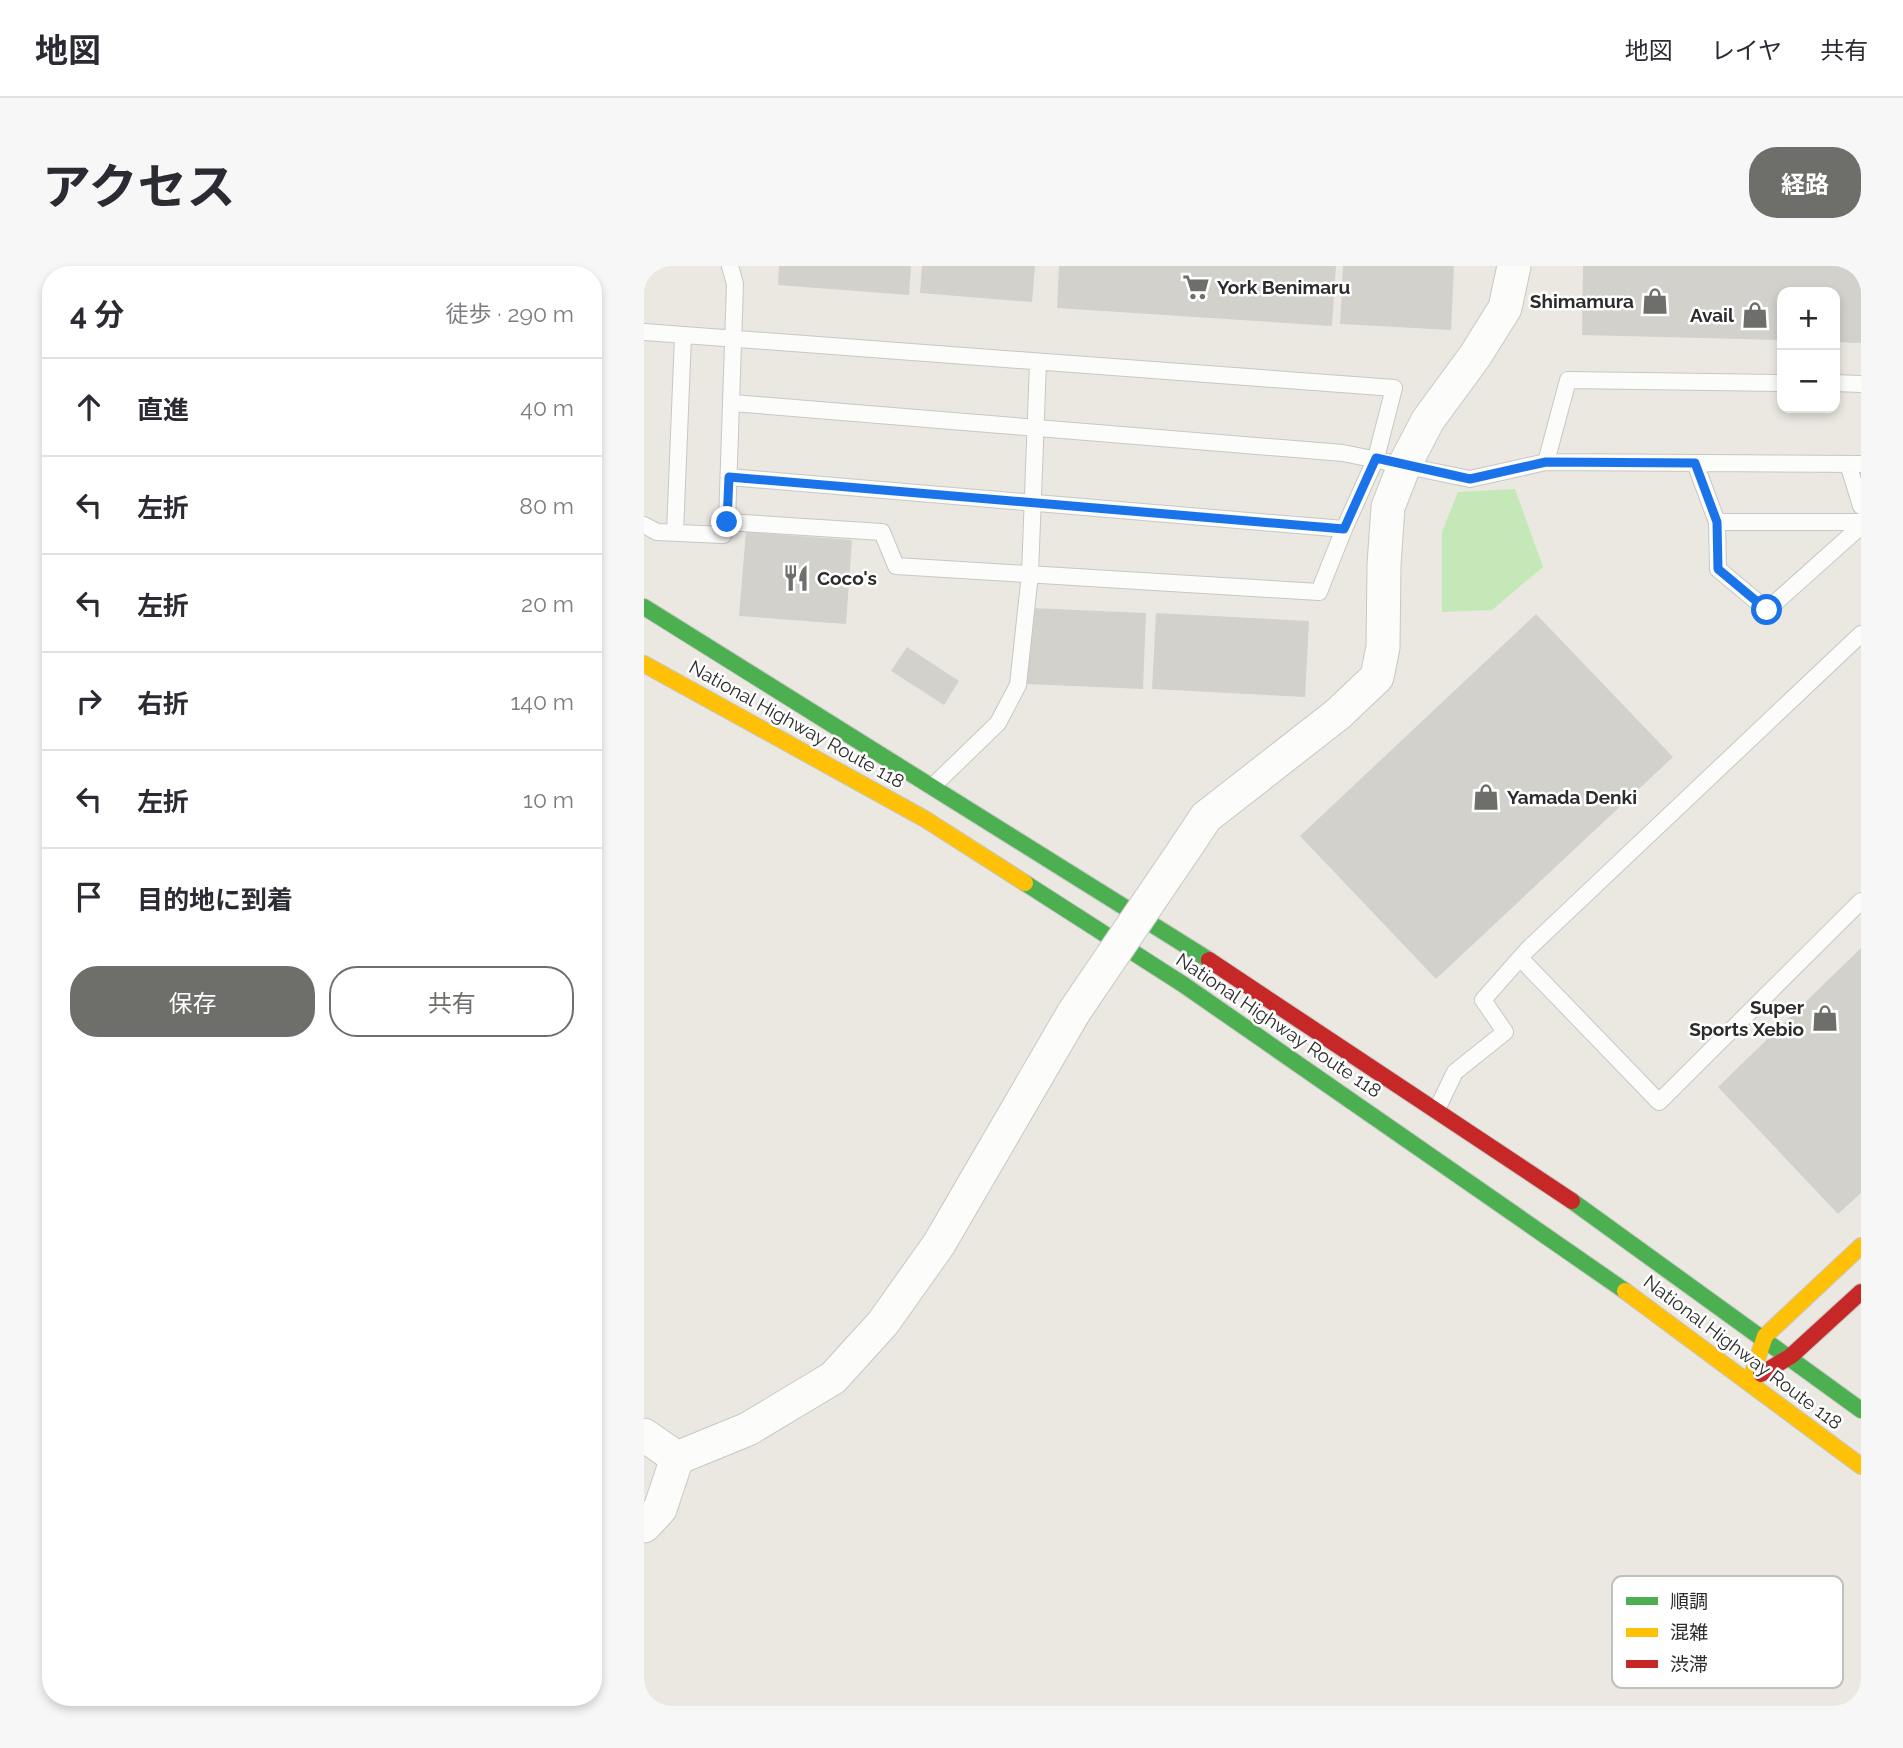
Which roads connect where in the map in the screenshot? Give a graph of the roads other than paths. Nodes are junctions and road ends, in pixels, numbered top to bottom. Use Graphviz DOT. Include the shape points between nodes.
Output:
graph roads {
  1 [pos="730,266"];
  2 [pos="1514,266"];
  3 [pos="644,332"];
  4 [pos="683,336"];
  5 [pos="734,341"];
  6 [pos="1038,363"];
  7 [pos="1777,383"];
  8 [pos="1840,383"];
  9 [pos="1861,383"];
  10 [pos="733,403"];
  11 [pos="1038,425"];
  12 [pos="1390,462"];
  13 [pos="1546,462"];
  14 [pos="1695,463"];
  15 [pos="1854,464"];
  16 [pos="729,477"];
  17 [pos="1033,504"];
  18 [pos="1861,506"];
  19 [pos="727,522"];
  20 [pos="1717,522"];
  21 [pos="1861,524"];
  22 [pos="644,525"];
  23 [pos="1344,529"];
  24 [pos="675,533"];
  25 [pos="1030,574"];
  26 [pos="644,607"];
  27 [pos="1861,635"];
  28 [pos="644,664"];
  29 [pos="933,786"];
  30 [pos="1861,901"];
  31 [pos="1520,958"];
  32 [pos="1437,1110"];
  33 [pos="1861,1246"];
  34 [pos="1861,1292"];
  35 [pos="1765,1336"];
  36 [pos="1791,1356"];
  37 [pos="1750,1381"];
  38 [pos="1861,1410"];
  39 [pos="644,1434"];
  40 [pos="677,1458"];
  41 [pos="1861,1466"];
  42 [pos="644,1526"];
  1 -- 5 [label="lane" via="735,284"];
  2 -- 12 [label="street" via="1505,308 1475,356"];
  3 -- 4 [label="lane"];
  4 -- 5 [label="lane"];
  4 -- 24 [label="lane"];
  5 -- 6 [label="lane"];
  5 -- 10 [label="lane"];
  6 -- 11 [label="lane"];
  6 -- 12 [label="lane" via="1394,388"];
  7 -- 13 [label="lane" via="1568,380"];
  8 -- 9 [label="lane"];
  10 -- 11 [label="lane"];
  10 -- 16 [label="lane"];
  11 -- 12 [label="lane" via="1343,453"];
  11 -- 17 [label="lane"];
  12 -- 13 [label="lane" via="1470,479"];
  12 -- 23 [label="lane"];
  12 -- 40 [label="street, bridge" via="1383,647 1377,677 1338,714 1206,817 1074,1012 939,1244 883,1323 833,1378 748,1429"];
  13 -- 14 [label="lane"];
  14 -- 15 [label="lane"];
  14 -- 20 [label="lane"];
  15 -- 18 [label="lane"];
  16 -- 17 [label="lane"];
  16 -- 19 [label="lane"];
  17 -- 23 [label="lane"];
  17 -- 25 [label="lane"];
  19 -- 24 [label="lane" via="723,535"];
  19 -- 25 [label="lane" via="881,532 896,566"];
  20 -- 21 [label="lane"];
  20 -- 21 [label="lane" via="1718,569 1767,610"];
  22 -- 24 [label="lane" via="657,532"];
  23 -- 25 [label="lane" via="1318,592"];
  25 -- 29 [label="lane" via="1018,685 998,723"];
  26 -- 29 [label="main road, National Highway Route 118"];
  27 -- 31 [label="lane"];
  28 -- 37 [label="main road, National Highway Route 118" via="925,819 1184,985"];
  29 -- 32 [label="main road, National Highway Route 118" via="1206,955"];
  30 -- 31 [label="lane" via="1659,1102"];
  31 -- 32 [label="lane" via="1483,1000 1506,1032 1455,1072"];
  32 -- 35 [label="main road, National Highway Route 118"];
  33 -- 35 [label="main road"];
  34 -- 36 [label="main road"];
  35 -- 36 [label="main road, National Highway Route 118"];
  35 -- 37 [label="main road"];
  36 -- 37 [label="main road"];
  36 -- 38 [label="main road, National Highway Route 118"];
  37 -- 41 [label="main road, National Highway Route 118"];
  39 -- 40 [label="street"];
  40 -- 42 [label="street" via="660,1509"];
}
